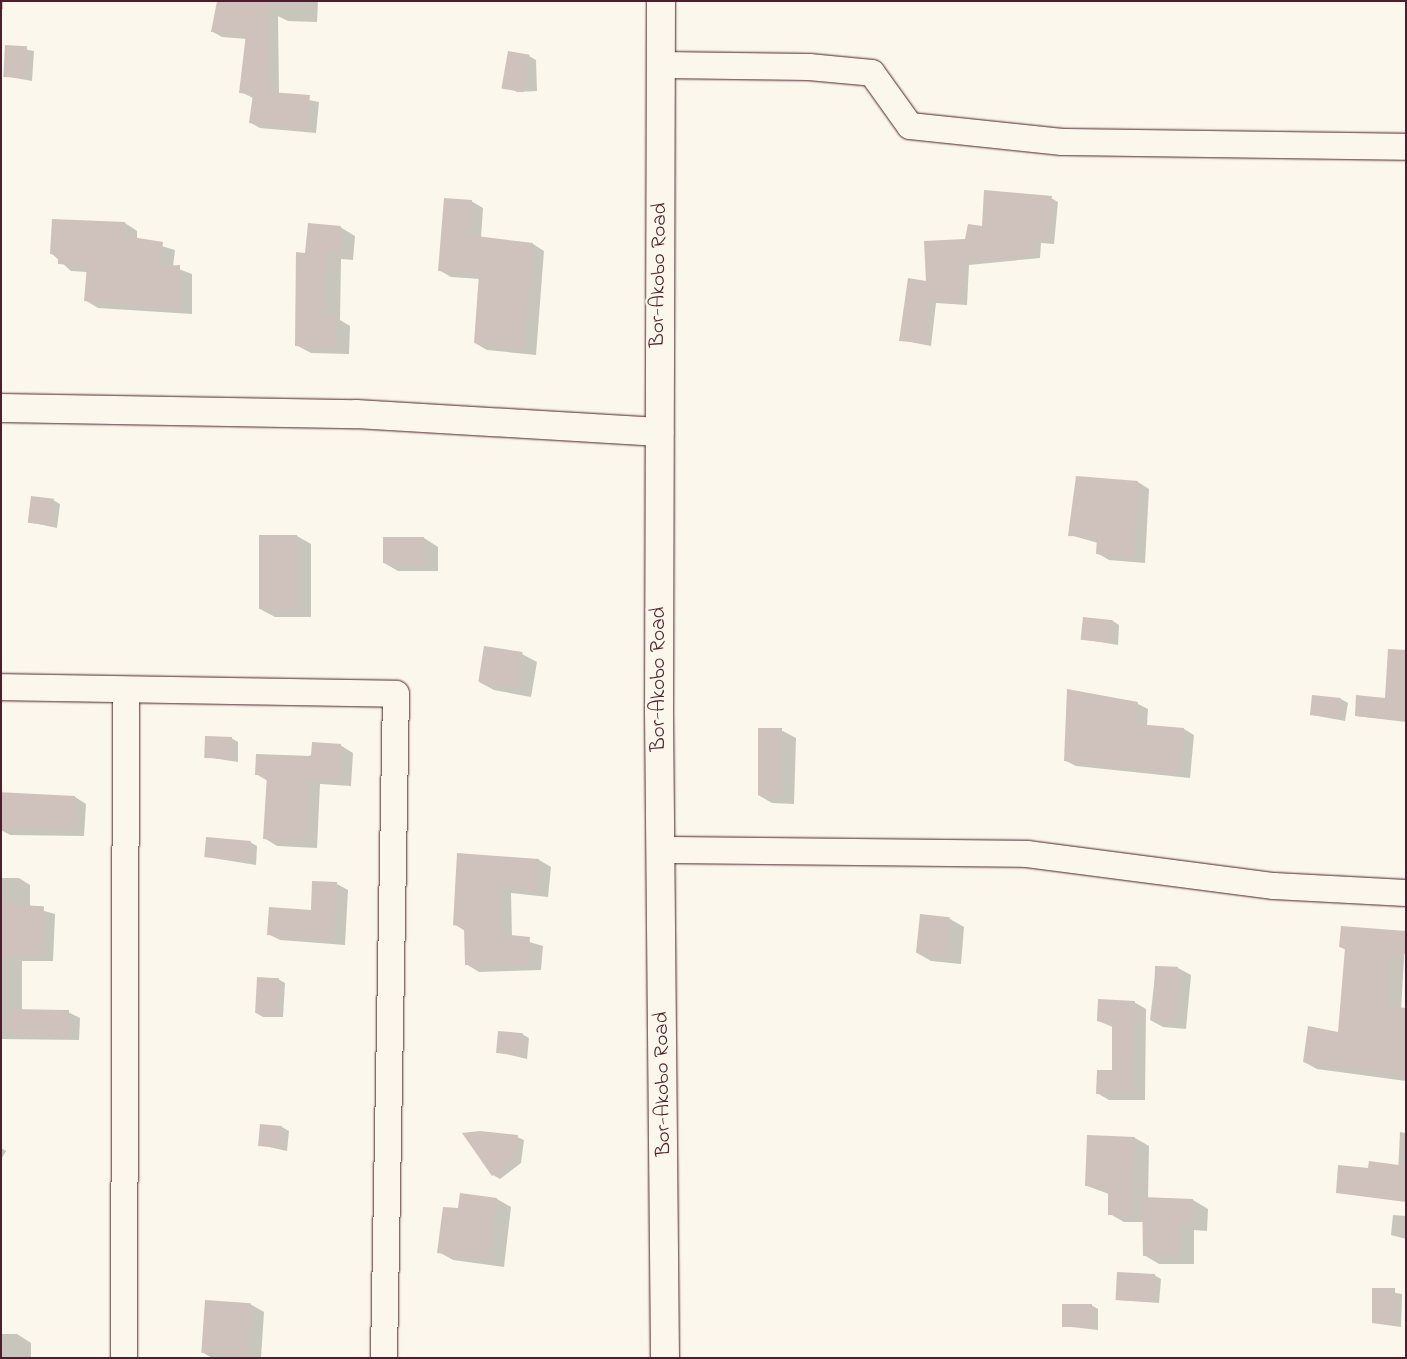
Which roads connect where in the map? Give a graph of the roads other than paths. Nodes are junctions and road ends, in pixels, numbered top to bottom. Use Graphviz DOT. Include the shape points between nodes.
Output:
graph roads {
  1 [pos="661,1"];
  2 [pos="662,65"];
  3 [pos="1406,147"];
  4 [pos="1,408"];
  5 [pos="659,432"];
  6 [pos="1,688"];
  7 [pos="126,690"];
  8 [pos="661,850"];
  9 [pos="1406,893"];
  10 [pos="124,1358"];
  11 [pos="384,1358"];
  12 [pos="665,1358"];
  1 -- 2 [label="street, Bor-Akobo Road"];
  2 -- 3 [label="street" via="809,67 872,73 910,126 1062,142"];
  2 -- 5 [label="street, Bor-Akobo Road"];
  4 -- 5 [label="street" via="356,414"];
  5 -- 8 [label="street, Bor-Akobo Road"];
  6 -- 7 [label="street"];
  7 -- 10 [label="street"];
  7 -- 11 [label="street" via="396,694"];
  8 -- 9 [label="street" via="1028,854 1274,886"];
  8 -- 12 [label="street, Bor-Akobo Road"];
}
